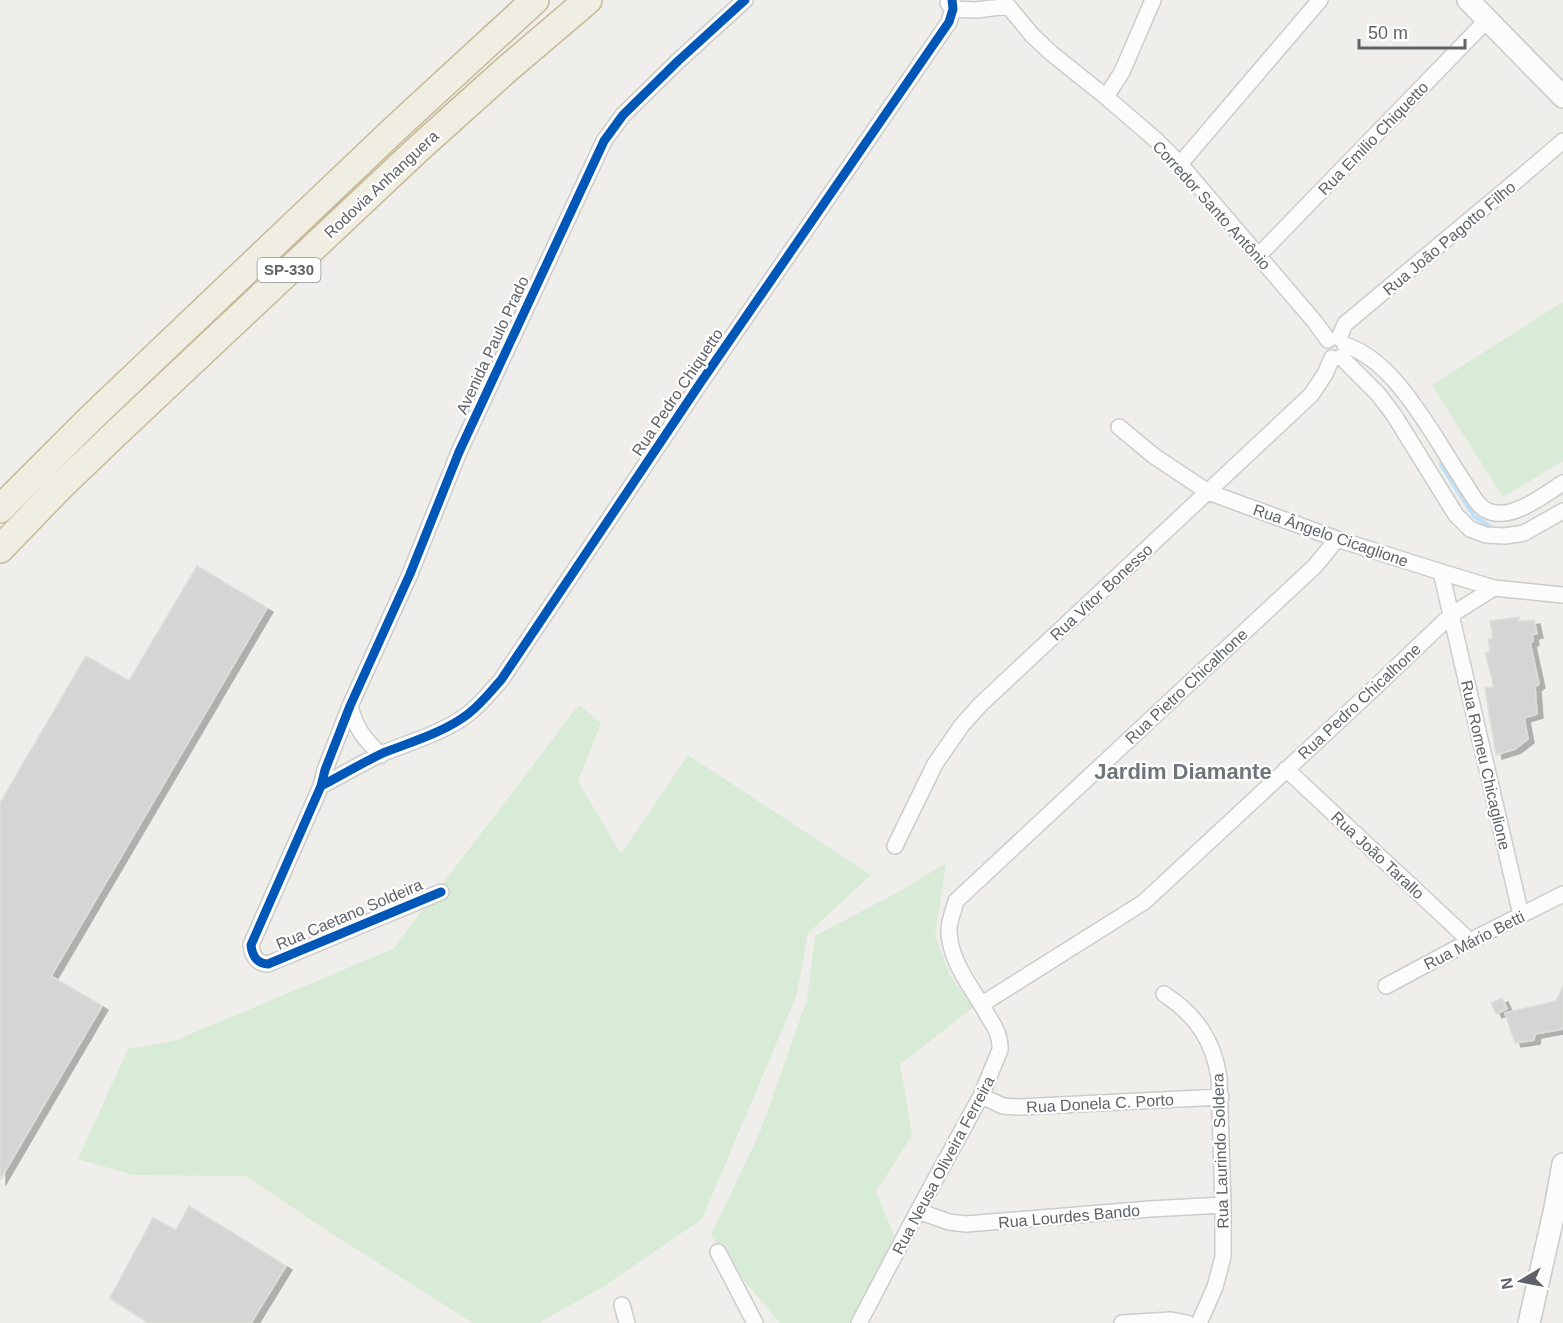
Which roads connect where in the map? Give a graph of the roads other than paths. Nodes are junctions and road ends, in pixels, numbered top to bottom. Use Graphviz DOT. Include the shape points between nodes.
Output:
graph roads {
  1 [pos="535,0"];
  2 [pos="588,0"];
  3 [pos="745,0"];
  4 [pos="1153,0"];
  5 [pos="1320,0"];
  6 [pos="1468,0"];
  7 [pos="950,3"];
  8 [pos="1005,3"];
  9 [pos="1487,20"];
  10 [pos="1563,97"];
  11 [pos="1106,98"];
  12 [pos="1563,141"];
  13 [pos="1180,164"];
  14 [pos="1258,256"];
  15 [pos="1337,348"];
  16 [pos="1119,427"];
  17 [pos="1563,483"];
  18 [pos="1208,492"];
  19 [pos="0,509"];
  20 [pos="1563,511"];
  21 [pos="1337,539"];
  22 [pos="0,549"];
  23 [pos="1441,572"];
  24 [pos="1494,588"];
  25 [pos="1563,596"];
  26 [pos="1451,615"];
  27 [pos="350,706"];
  28 [pos="333,748"];
  29 [pos="381,754"];
  30 [pos="1286,769"];
  31 [pos="349,772"];
  32 [pos="321,786"];
  33 [pos="896,846"];
  34 [pos="441,892"];
  35 [pos="1563,894"];
  36 [pos="1521,915"];
  37 [pos="1470,941"];
  38 [pos="268,964"];
  39 [pos="1386,986"];
  40 [pos="1164,994"];
  41 [pos="982,1004"];
  42 [pos="981,1096"];
  43 [pos="1221,1098"];
  44 [pos="1563,1164"];
  45 [pos="1561,1186"];
  46 [pos="1223,1205"];
  47 [pos="918,1211"];
  48 [pos="718,1252"];
  49 [pos="622,1305"];
  50 [pos="627,1323"];
  51 [pos="755,1323"];
  52 [pos="859,1323"];
  53 [pos="1122,1323"];
  54 [pos="1187,1323"];
  55 [pos="1199,1323"];
  56 [pos="1529,1323"];
  1 -- 19 [label="highway, Rodovia Anhanguera / SP-330" via="91,418"];
  2 -- 22 [label="highway, Rodovia Anhanguera / SP-330" via="366,197 119,430"];
  3 -- 27 [label="street, Avenida Paulo Prado" via="622,115 604,141 459,452"];
  4 -- 11 [label="street" via="1122,72"];
  5 -- 13 [label="street"];
  6 -- 9 [label="street"];
  7 -- 8 [label="street, Corredor Santo Antônio" via="976,10"];
  7 -- 29 [label="street, Rua Pedro Chiquetto" via="949,22 501,680 467,715"];
  8 -- 11 [label="street, Corredor Santo Antônio" via="1051,53"];
  9 -- 10 [label="street"];
  9 -- 14 [label="street, Rua Emilio Chiquetto"];
  11 -- 13 [label="street, Corredor Santo Antônio"];
  12 -- 15 [label="street, Rua João Pagotto Filho" via="1345,324"];
  13 -- 14 [label="street, Corredor Santo Antônio"];
  14 -- 15 [label="street, Corredor Santo Antônio"];
  15 -- 17 [label="street, Corredor Santo Antônio" via="1353,347 1388,374 1410,399 1476,501 1486,510 1507,514"];
  15 -- 18 [label="street, Rua Vitor Bonesso" via="1311,395"];
  15 -- 20 [label="street, Corredor Santo Antônio" via="1394,415 1456,515 1470,529 1486,535 1524,533"];
  16 -- 18 [label="street, Rua Ângelo Cicaglione"];
  18 -- 21 [label="street, Rua Ângelo Cicaglione"];
  18 -- 33 [label="street, Rua Vitor Bonesso" via="962,725 935,764"];
  21 -- 23 [label="street, Rua Ângelo Cicaglione"];
  21 -- 41 [label="street, Rua Pietro Chicalhone" via="1315,566 956,901 949,926 950,943 954,958"];
  23 -- 24 [label="street, Rua Ângelo Cicaglione"];
  23 -- 26 [label="street, Rua Romeu Chicaglione"];
  24 -- 25 [label="street, Rua Ângelo Cicaglione"];
  24 -- 26 [label="street, Rua Pedro Chicalhone"];
  26 -- 30 [label="street, Rua Pedro Chicalhone"];
  26 -- 36 [label="street, Rua Romeu Chicaglione"];
  27 -- 28 [label="street, Avenida Paulo Prado"];
  27 -- 29 [label="street" via="362,736"];
  28 -- 31 [label="street" via="339,767"];
  28 -- 32 [label="street, Avenida Paulo Prado"];
  29 -- 31 [label="street, Rua Pedro Chiquetto"];
  30 -- 37 [label="street, Rua João Tarallo"];
  30 -- 41 [label="street, Rua Pedro Chicalhone" via="1144,902"];
  31 -- 32 [label="street, Rua Pedro Chiquetto"];
  32 -- 38 [label="street, Avenida Paulo Prado" via="250,945 254,957"];
  34 -- 38 [label="street, Rua Caetano Soldeira"];
  35 -- 36 [label="street, Rua Mário Betti"];
  36 -- 37 [label="street, Rua Mário Betti"];
  37 -- 39 [label="street, Rua Mário Betti"];
  40 -- 43 [label="street, Rua Laurindo Soldera" via="1190,1014 1212,1046"];
  41 -- 42 [label="street, Rua Neusa Oliveira Ferreira" via="1001,1043"];
  42 -- 43 [label="street, Rua Donela C. Porto" via="1003,1106 1019,1107"];
  42 -- 47 [label="street, Rua Neusa Oliveira Ferreira"];
  43 -- 46 [label="street, Rua Laurindo Soldera"];
  44 -- 45 [label="street"];
  45 -- 56 [label="street"];
  46 -- 47 [label="street, Rua Lourdes Bando" via="966,1224"];
  46 -- 55 [label="street, Rua Laurindo Soldera" via="1223,1257"];
  47 -- 52 [label="street, Rua Neusa Oliveira Ferreira"];
  48 -- 51 [label="street"];
  49 -- 50 [label="street"];
  53 -- 54 [label="street"];
}
